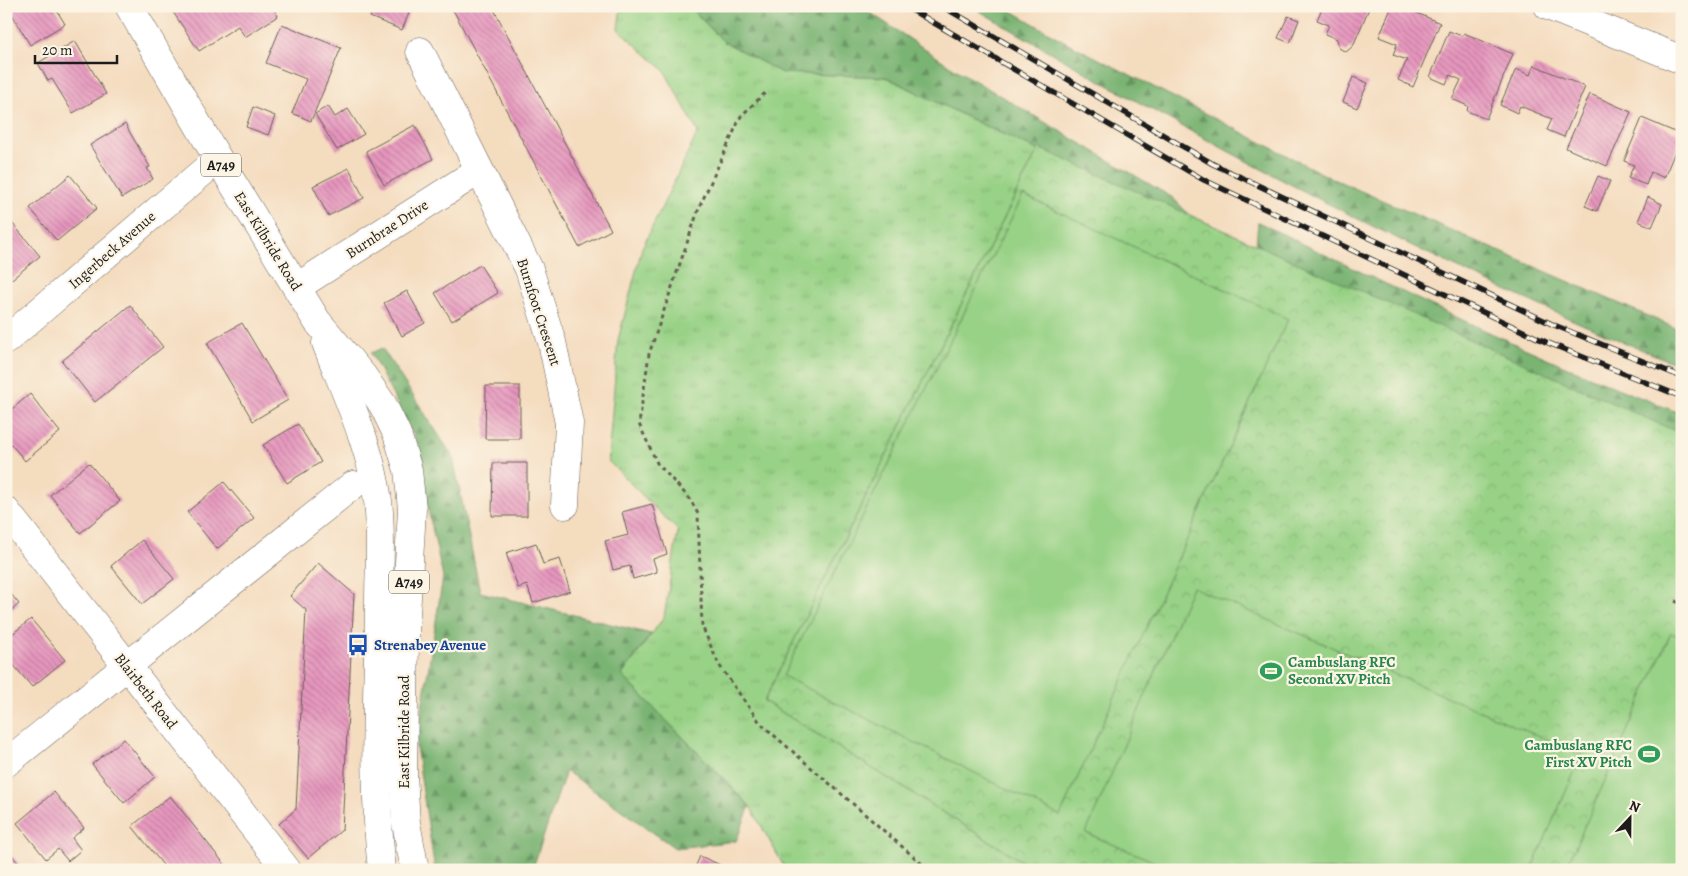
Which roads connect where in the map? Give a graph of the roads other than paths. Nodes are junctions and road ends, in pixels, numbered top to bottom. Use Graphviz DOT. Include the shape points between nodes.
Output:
graph roads {
  1 [pos="129,6"];
  2 [pos="1548,6"];
  3 [pos="420,51"];
  4 [pos="1682,60"];
  5 [pos="218,159"];
  6 [pos="478,170"];
  7 [pos="297,287"];
  8 [pos="317,321"];
  9 [pos="6,340"];
  10 [pos="353,485"];
  11 [pos="565,505"];
  12 [pos="6,512"];
  13 [pos="127,667"];
  14 [pos="6,763"];
  15 [pos="287,870"];
  16 [pos="382,870"];
  17 [pos="415,870"];
  1 -- 5 [label="street, East Kilbride Road / A749"];
  2 -- 4 [label="street"];
  3 -- 6 [label="street, Burnfoot Crescent"];
  5 -- 7 [label="street, East Kilbride Road / A749"];
  5 -- 9 [label="street, Ingerbeck Avenue"];
  6 -- 7 [label="street, Burnbrae Drive"];
  6 -- 11 [label="street, Burnfoot Crescent" via="529,269 552,342 569,423"];
  7 -- 8 [label="street, East Kilbride Road / A749"];
  8 -- 16 [label="street, East Kilbride Road / A749" via="360,430 372,468 378,503 376,788"];
  8 -- 17 [label="street, East Kilbride Road / A749" via="383,405 397,434 408,470 412,509 405,633 403,774 406,823"];
  10 -- 13 [label="street"];
  12 -- 13 [label="street, Blairbeth Road"];
  13 -- 14 [label="street"];
  13 -- 15 [label="street, Blairbeth Road"];
}
